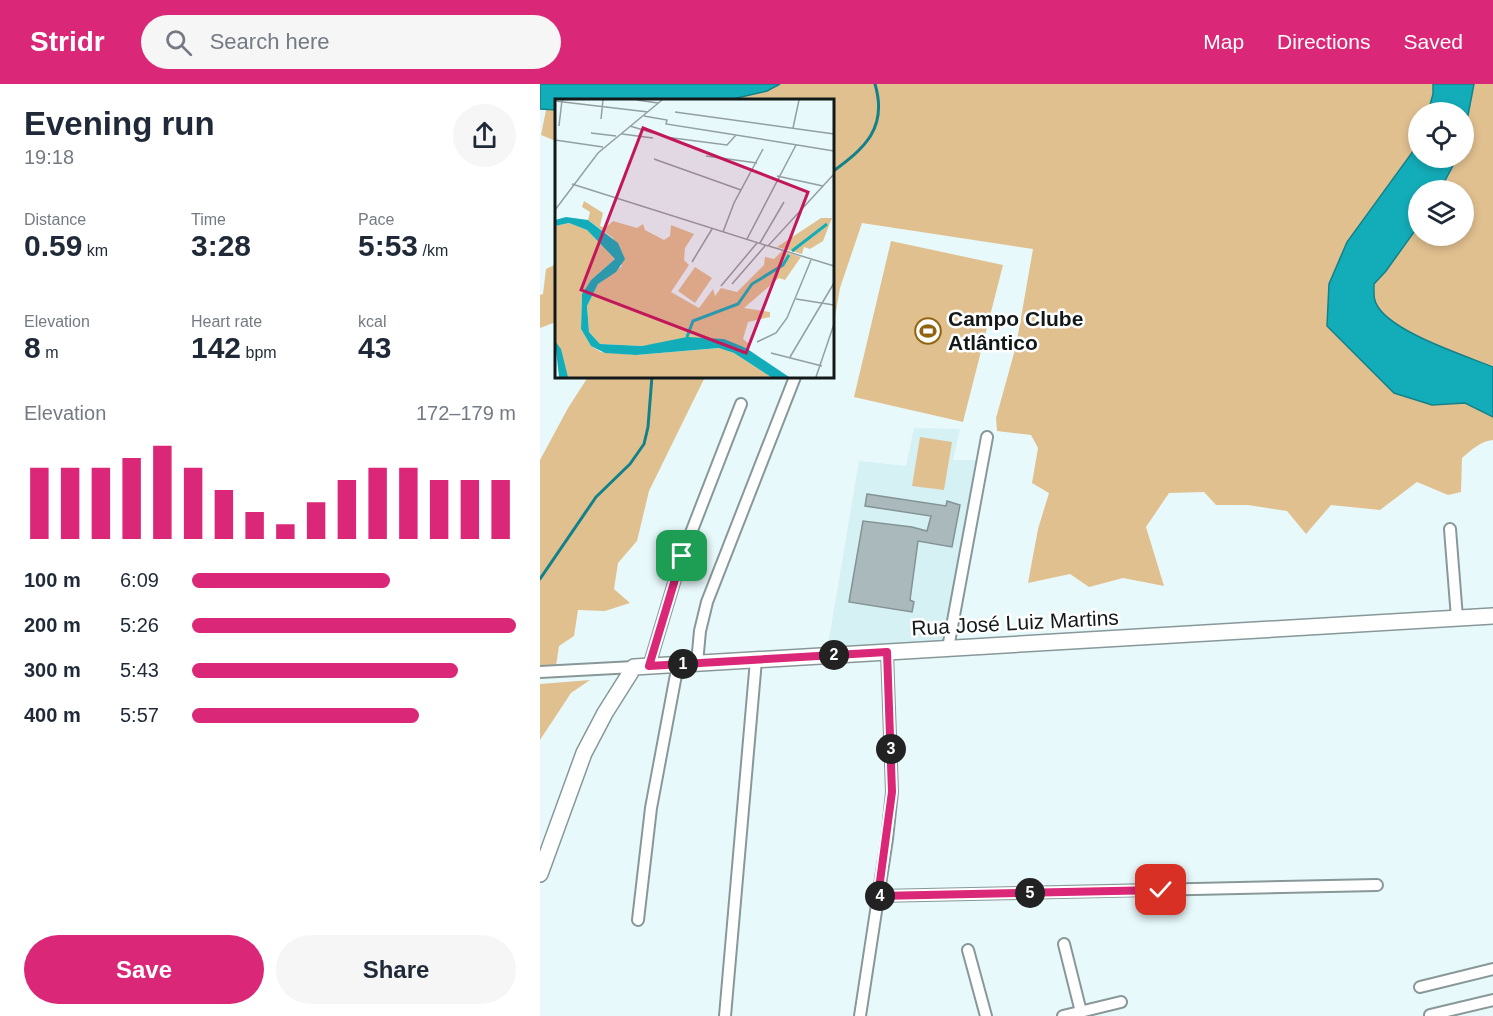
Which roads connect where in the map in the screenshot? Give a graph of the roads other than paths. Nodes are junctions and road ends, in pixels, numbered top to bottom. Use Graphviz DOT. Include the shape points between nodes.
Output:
graph roads {
  1 [pos="795,378"];
  2 [pos="741,404"];
  3 [pos="987,437"];
  4 [pos="1450,529"];
  5 [pos="1493,616"];
  6 [pos="1457,618"];
  7 [pos="948,648"];
  8 [pos="887,652"];
  9 [pos="756,660"];
  10 [pos="697,663"];
  11 [pos="678,664"];
  12 [pos="641,667"];
  13 [pos="540,672"];
  14 [pos="540,874"];
  15 [pos="1377,885"];
  16 [pos="878,896"];
  17 [pos="638,920"];
  18 [pos="1064,944"];
  19 [pos="968,951"];
  20 [pos="1493,969"];
  21 [pos="1420,987"];
  22 [pos="1493,1000"];
  23 [pos="1121,1002"];
  24 [pos="1081,1012"];
  25 [pos="1430,1015"];
  26 [pos="725,1016"];
  27 [pos="860,1016"];
  28 [pos="986,1016"];
  29 [pos="1063,1016"];
  1 -- 10 [label="street" via="707,602"];
  2 -- 12 [label="street"];
  3 -- 7 [label="street"];
  4 -- 6 [label="street"];
  5 -- 6 [label="main road, Rua José Luiz Martins"];
  6 -- 7 [label="main road, Rua José Luiz Martins"];
  7 -- 8 [label="main road, Rua José Luiz Martins"];
  8 -- 9 [label="main road, Rua José Luiz Martins"];
  8 -- 16 [label="street" via="892,792"];
  9 -- 10 [label="main road, Rua José Luiz Martins"];
  9 -- 26 [label="street"];
  10 -- 11 [label="main road, Rua José Luiz Martins"];
  11 -- 12 [label="main road, Rua José Luiz Martins"];
  11 -- 17 [label="street" via="651,808"];
  12 -- 13 [label="street, Rua José Luiz Martins"];
  12 -- 14 [label="main road" via="605,713 584,753"];
  15 -- 16 [label="street"];
  16 -- 27 [label="street"];
  18 -- 24 [label="street"];
  19 -- 28 [label="street"];
  20 -- 21 [label="street"];
  22 -- 25 [label="street"];
  23 -- 24 [label="street"];
  24 -- 29 [label="street"];
}
